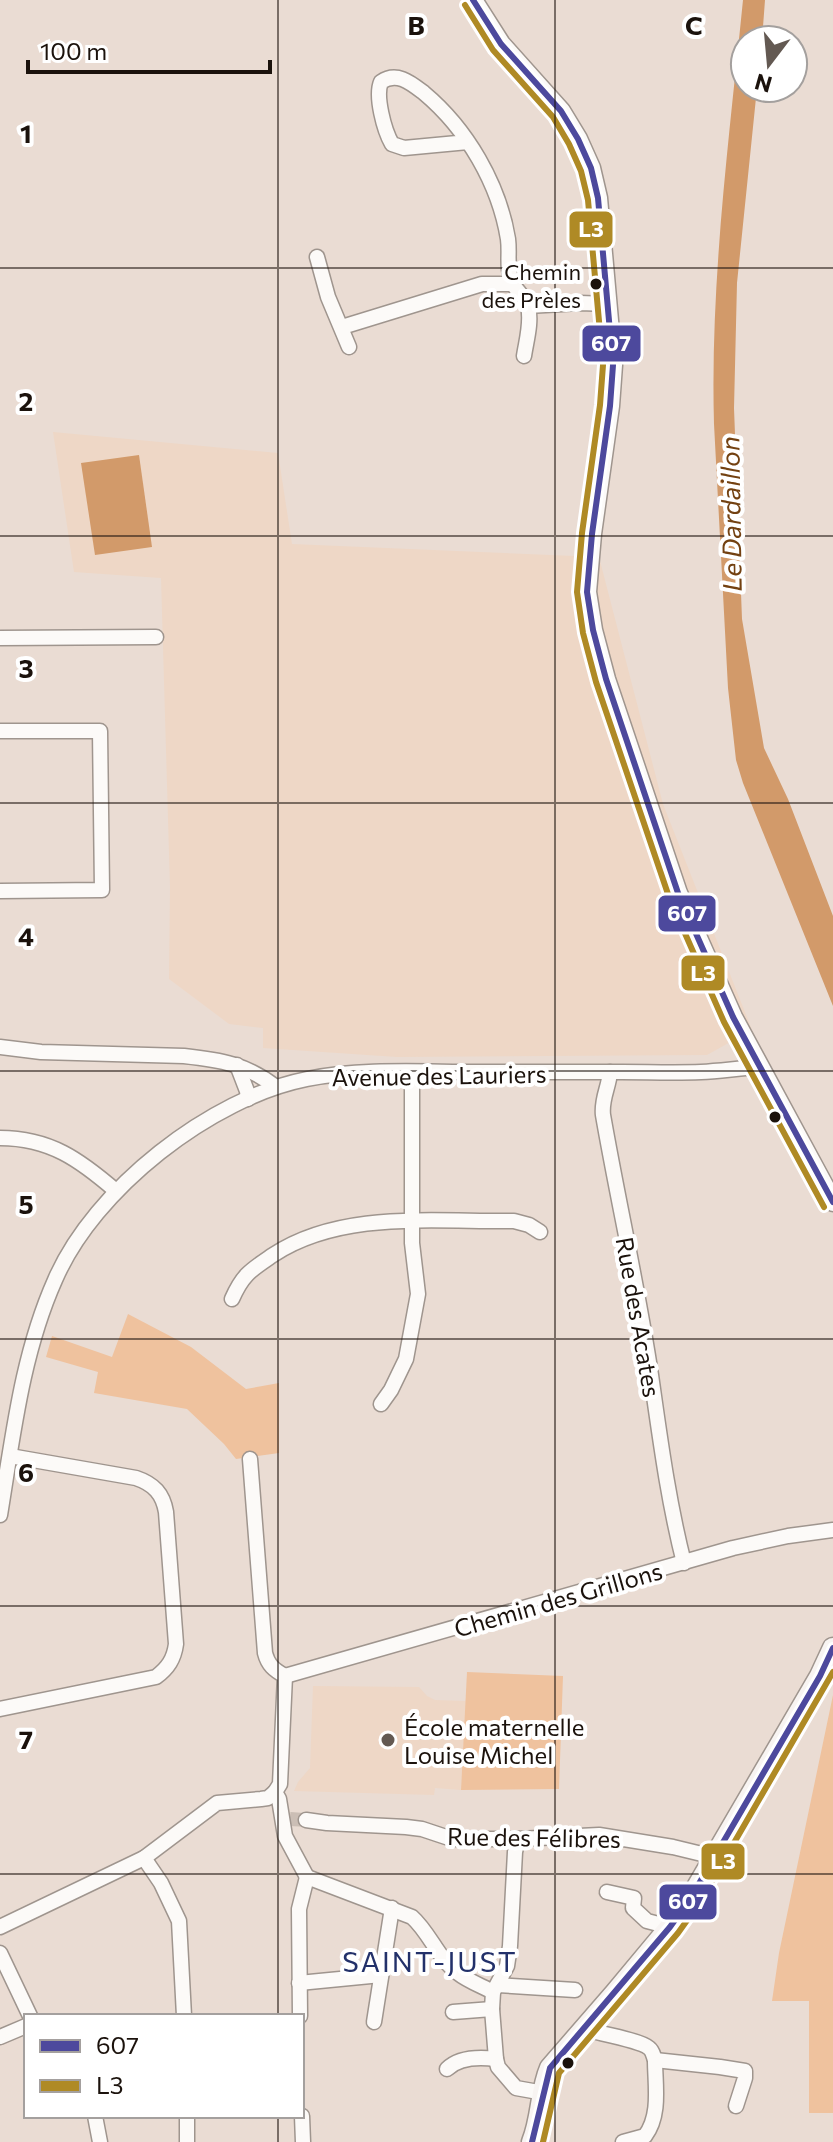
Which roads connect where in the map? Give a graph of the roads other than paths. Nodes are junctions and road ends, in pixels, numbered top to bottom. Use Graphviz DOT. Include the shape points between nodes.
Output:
graph roads {
  1 [pos="473,0"];
  2 [pos="468,142"];
  3 [pos="317,257"];
  4 [pos="513,284"];
  5 [pos="608,304"];
  6 [pos="528,306"];
  7 [pos="342,327"];
  8 [pos="349,347"];
  9 [pos="524,356"];
  10 [pos="156,637"];
  11 [pos="0,638"];
  12 [pos="0,731"];
  13 [pos="0,891"];
  14 [pos="0,1047"];
  15 [pos="237,1065"];
  16 [pos="761,1067"];
  17 [pos="412,1072"];
  18 [pos="610,1072"];
  19 [pos="276,1087"];
  20 [pos="248,1099"];
  21 [pos="0,1138"];
  22 [pos="116,1191"];
  23 [pos="833,1202"];
  24 [pos="411,1222"];
  25 [pos="540,1232"];
  26 [pos="232,1299"];
  27 [pos="381,1404"];
  28 [pos="10,1456"];
  29 [pos="250,1459"];
  30 [pos="0,1515"];
  31 [pos="833,1530"];
  32 [pos="684,1563"];
  33 [pos="833,1648"];
  34 [pos="285,1676"];
  35 [pos="0,1709"];
  36 [pos="275,1792"];
  37 [pos="306,1820"];
  38 [pos="518,1839"];
  39 [pos="144,1858"];
  40 [pos="714,1859"];
  41 [pos="307,1877"];
  42 [pos="607,1892"];
  43 [pos="392,1908"];
  44 [pos="0,1927"];
  45 [pos="670,1927"];
  46 [pos="0,1953"];
  47 [pos="381,1975"];
  48 [pos="299,1983"];
  49 [pos="496,1989"];
  50 [pos="575,1990"];
  51 [pos="492,2009"];
  52 [pos="453,2012"];
  53 [pos="29,2014"];
  54 [pos="184,2014"];
  55 [pos="300,2014"];
  56 [pos="374,2022"];
  57 [pos="589,2024"];
  58 [pos="24,2027"];
  59 [pos="0,2037"];
  60 [pos="496,2059"];
  61 [pos="655,2060"];
  62 [pos="447,2069"];
  63 [pos="544,2093"];
  64 [pos="736,2106"];
  65 [pos="187,2118"];
  66 [pos="302,2118"];
  67 [pos="536,2141"];
  68 [pos="187,2142"];
  69 [pos="303,2142"];
  70 [pos="623,2142"];
  1 -- 5 [label="street" via="501,44 561,111 591,168"];
  2 -- 2 [label="street" via="419,89 401,78 381,82 378,95 392,144 404,148"];
  2 -- 4 [label="street" via="500,209"];
  3 -- 7 [label="street"];
  4 -- 6 [label="street"];
  4 -- 7 [label="street" via="482,284"];
  5 -- 6 [label="street"];
  5 -- 16 [label="street" via="613,365 587,592 593,630 678,893"];
  6 -- 9 [label="street"];
  7 -- 8 [label="street"];
  10 -- 11 [label="street"];
  12 -- 13 [label="street" via="100,731 102,890"];
  14 -- 15 [label="street" via="184,1056"];
  15 -- 19 [label="street"];
  15 -- 20 [label="street"];
  16 -- 18 [label="street, Avenue des Lauriers"];
  16 -- 23 [label="street"];
  17 -- 18 [label="street, Avenue des Lauriers"];
  17 -- 19 [label="street, Avenue des Lauriers" via="308,1079"];
  17 -- 24 [label="street"];
  18 -- 32 [label="street, Rue des Acates" via="602,1105"];
  19 -- 20 [label="street, Avenue des Lauriers"];
  20 -- 22 [label="street, Avenue des Lauriers" via="189,1131"];
  21 -- 22 [label="street" via="60,1151"];
  22 -- 28 [label="street, Avenue des Lauriers" via="78,1238 55,1278 24,1373"];
  24 -- 25 [label="street" via="514,1221"];
  24 -- 26 [label="street" via="367,1223 313,1234 247,1273"];
  24 -- 27 [label="street" via="416,1311 403,1366"];
  28 -- 30 [label="street, Avenue des Lauriers"];
  28 -- 35 [label="street" via="136,1478 154,1487 165,1505 176,1644 170,1663 156,1677"];
  29 -- 34 [label="street" via="265,1653 267,1662"];
  31 -- 32 [label="street, Chemin des Grillons"];
  32 -- 34 [label="street, Chemin des Grillons"];
  33 -- 40 [label="main road"];
  34 -- 36 [label="street" via="280,1784"];
  36 -- 39 [label="street" via="268,1798 217,1803"];
  36 -- 41 [label="street" via="286,1819 285,1836"];
  37 -- 38 [label="street, Rue des Félibres" via="414,1828 452,1839"];
  38 -- 40 [label="street, Rue des Félibres" via="599,1835"];
  38 -- 49 [label="street" via="510,1946"];
  39 -- 44 [label="street"];
  39 -- 54 [label="street" via="179,1921"];
  40 -- 45 [label="main road"];
  41 -- 43 [label="street"];
  41 -- 48 [label="street" via="299,1909"];
  42 -- 45 [label="street" via="634,1898 633,1908 647,1921"];
  43 -- 47 [label="street"];
  43 -- 49 [label="street" via="420,1924 458,1974"];
  45 -- 57 [label="main road"];
  46 -- 53 [label="street"];
  47 -- 48 [label="street"];
  47 -- 56 [label="street"];
  48 -- 55 [label="street"];
  49 -- 50 [label="street"];
  49 -- 51 [label="street"];
  51 -- 52 [label="street"];
  51 -- 60 [label="street"];
  57 -- 61 [label="street" via="649,2047"];
  57 -- 63 [label="main road" via="550,2068"];
  58 -- 59 [label="street"];
  60 -- 62 [label="street" via="455,2061"];
  60 -- 63 [label="street" via="516,2088"];
  61 -- 64 [label="street" via="745,2071"];
  61 -- 70 [label="street" via="656,2109 650,2129 640,2139"];
  63 -- 67 [label="main road"];
  65 -- 68 [label="street"];
  66 -- 69 [label="street"];
}
